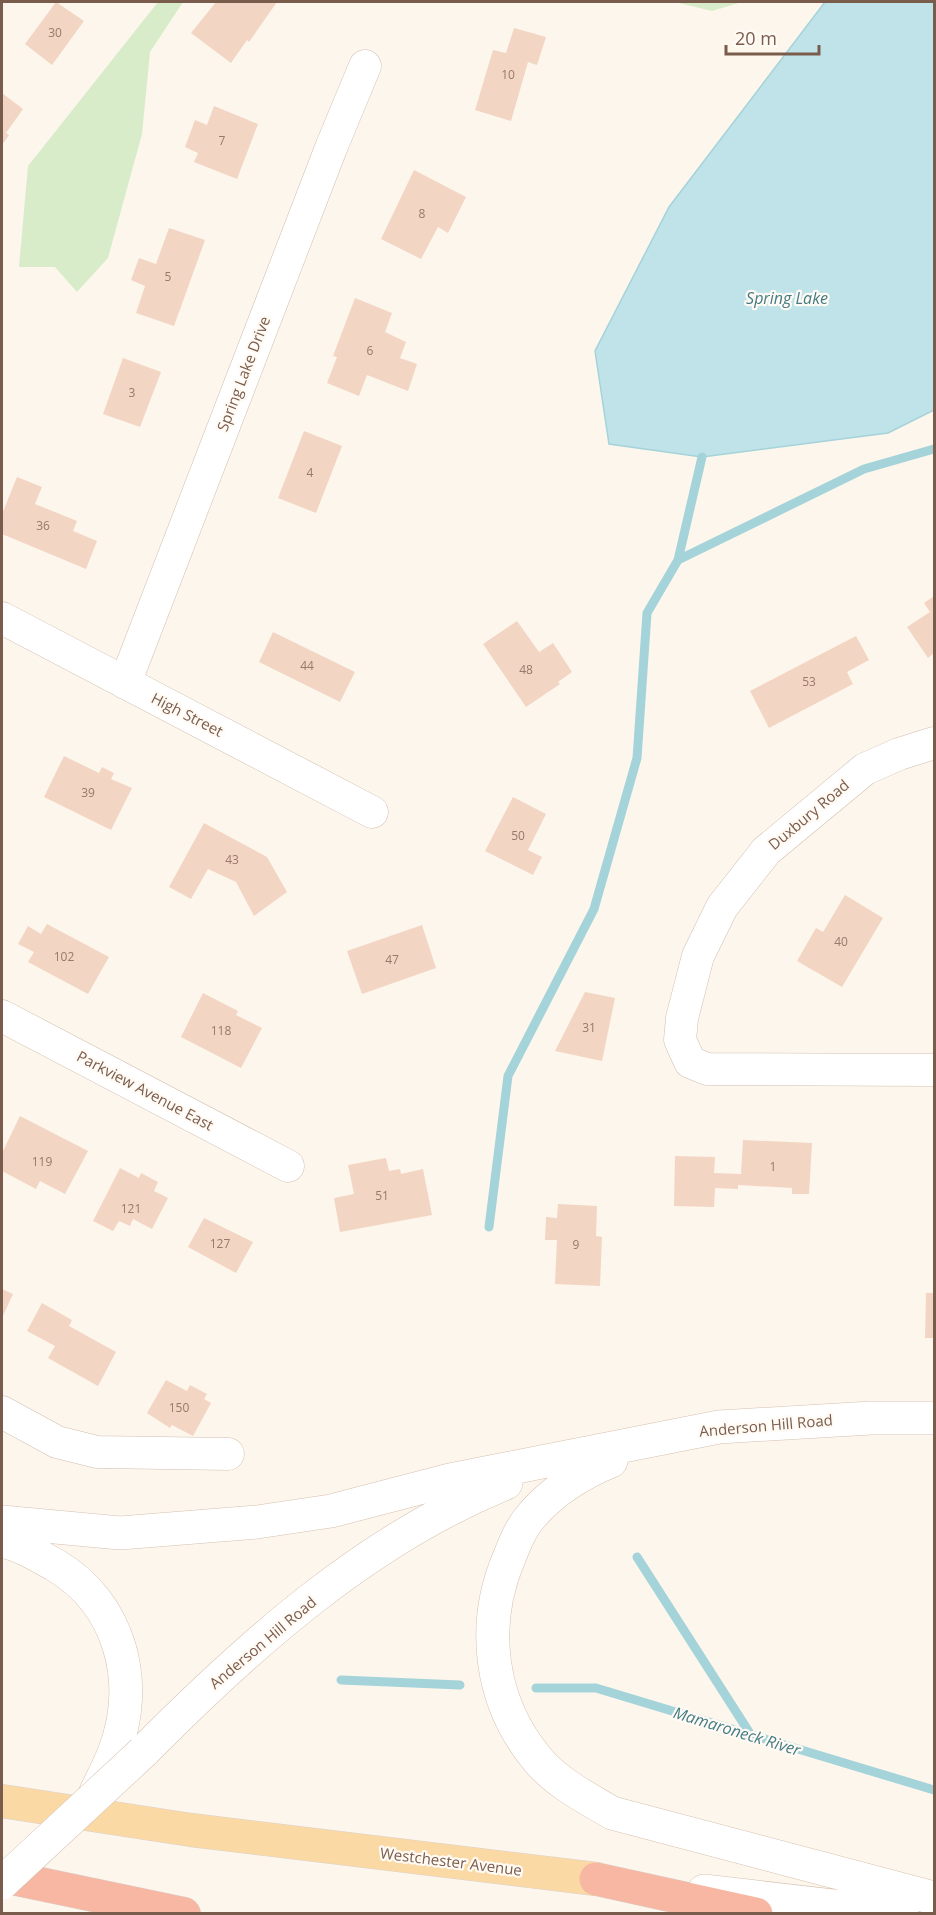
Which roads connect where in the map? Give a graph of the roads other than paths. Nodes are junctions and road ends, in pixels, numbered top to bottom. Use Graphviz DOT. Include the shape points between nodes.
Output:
graph roads {
  1 [pos="365,66"];
  2 [pos="2,618"];
  3 [pos="125,683"];
  4 [pos="934,743"];
  5 [pos="372,812"];
  6 [pos="2,1016"];
  7 [pos="934,1070"];
  8 [pos="288,1166"];
  9 [pos="2,1412"];
  10 [pos="934,1418"];
  11 [pos="670,1437"];
  12 [pos="228,1454"];
  13 [pos="563,1460"];
  14 [pos="2,1522"];
  15 [pos="2,1541"];
  16 [pos="129,1751"];
  17 [pos="2,1801"];
  18 [pos="2,1876"];
  19 [pos="596,1879"];
  20 [pos="2,1883"];
  21 [pos="934,1898"];
  22 [pos="184,1914"];
  23 [pos="756,1914"];
  24 [pos="902,1914"];
  1 -- 3 [label="street, Spring Lake Drive"];
  2 -- 3 [label="street, High Street"];
  3 -- 5 [label="street, High Street"];
  4 -- 7 [label="street, Duxbury Road" via="865,769 766,851 722,907 698,956 680,1040 690,1062 707,1070"];
  6 -- 8 [label="street, Parkview Avenue East"];
  9 -- 12 [label="street" via="57,1442 97,1452"];
  10 -- 11 [label="main road, Anderson Hill Road" via="785,1422 719,1427"];
  11 -- 13 [label="main road, Anderson Hill Road"];
  11 -- 21 [label="main road" via="599,1466 565,1485 532,1515 519,1535 493,1608 491,1644 503,1702 518,1731 538,1761 568,1787 612,1813"];
  13 -- 14 [label="main road, Anderson Hill Road" via="450,1480 332,1510 257,1522 120,1533"];
  13 -- 16 [label="main road, Anderson Hill Road" via="474,1496 405,1533 347,1573"];
  15 -- 16 [label="main road" via="67,1572 90,1591 106,1613 119,1642 126,1672 121,1725"];
  16 -- 20 [label="main road, Anderson Hill Road, bridge" via="93,1798"];
  17 -- 19 [label="main road, Westchester Avenue" via="191,1830"];
  18 -- 22 [label="highway"];
  19 -- 23 [label="highway"];
  19 -- 24 [label="main road, Westchester Avenue"];
}
